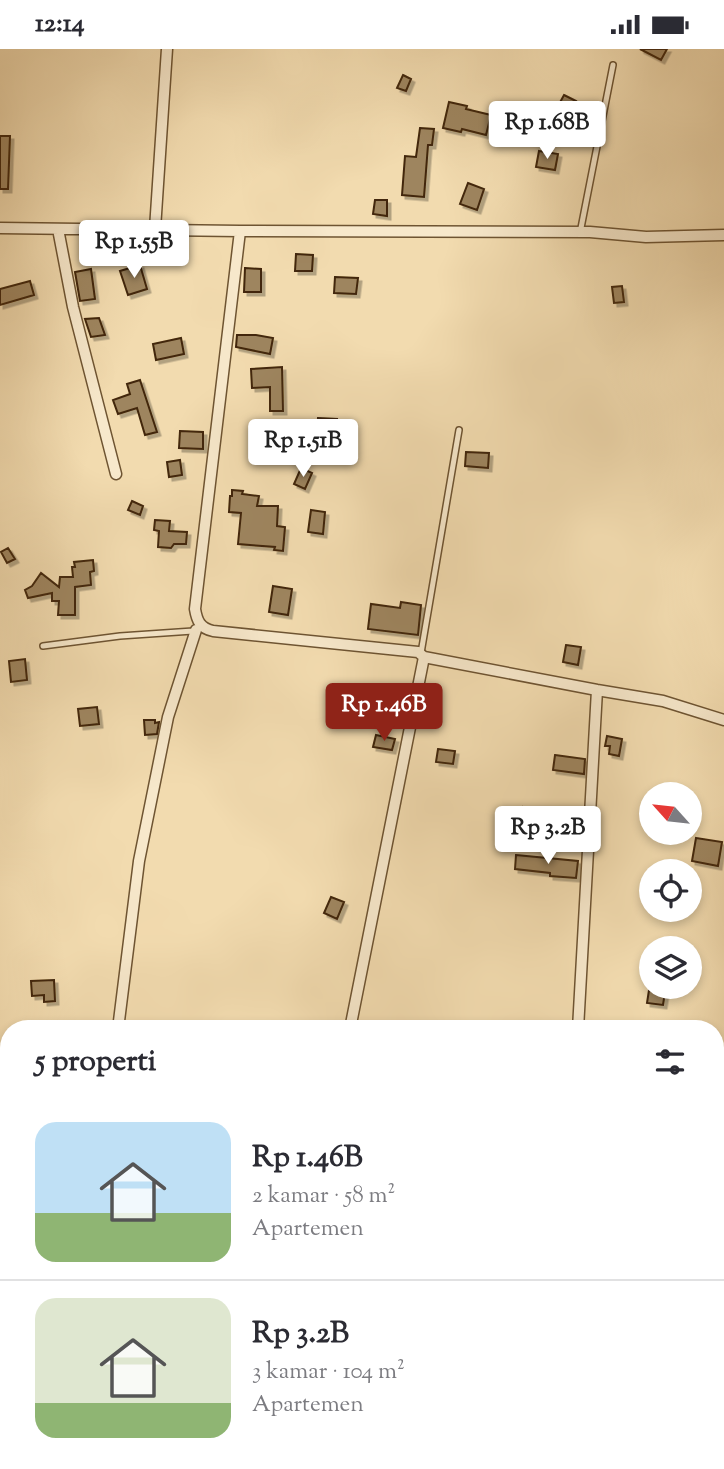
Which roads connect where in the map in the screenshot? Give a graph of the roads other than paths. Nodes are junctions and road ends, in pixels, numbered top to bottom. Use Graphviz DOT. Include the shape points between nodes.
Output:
graph roads {
  1 [pos="167,49"];
  2 [pos="613,65"];
  3 [pos="0,228"];
  4 [pos="58,229"];
  5 [pos="155,229"];
  6 [pos="240,231"];
  7 [pos="580,233"];
  8 [pos="724,236"];
  9 [pos="459,430"];
  10 [pos="116,474"];
  11 [pos="198,628"];
  12 [pos="43,646"];
  13 [pos="423,655"];
  14 [pos="597,690"];
  15 [pos="724,720"];
  16 [pos="119,1020"];
  17 [pos="352,1020"];
  18 [pos="579,1020"];
  1 -- 5 [label="street"];
  2 -- 7 [label="lane"];
  3 -- 4 [label="street"];
  4 -- 5 [label="street"];
  4 -- 10 [label="street" via="72,307"];
  5 -- 6 [label="street"];
  6 -- 7 [label="street"];
  6 -- 11 [label="street" via="195,609"];
  7 -- 8 [label="street"];
  9 -- 13 [label="lane"];
  11 -- 12 [label="lane"];
  11 -- 13 [label="street"];
  11 -- 16 [label="street" via="169,717 139,861"];
  13 -- 14 [label="street"];
  13 -- 17 [label="street"];
  14 -- 15 [label="street" via="663,701"];
  14 -- 18 [label="street"];
}
